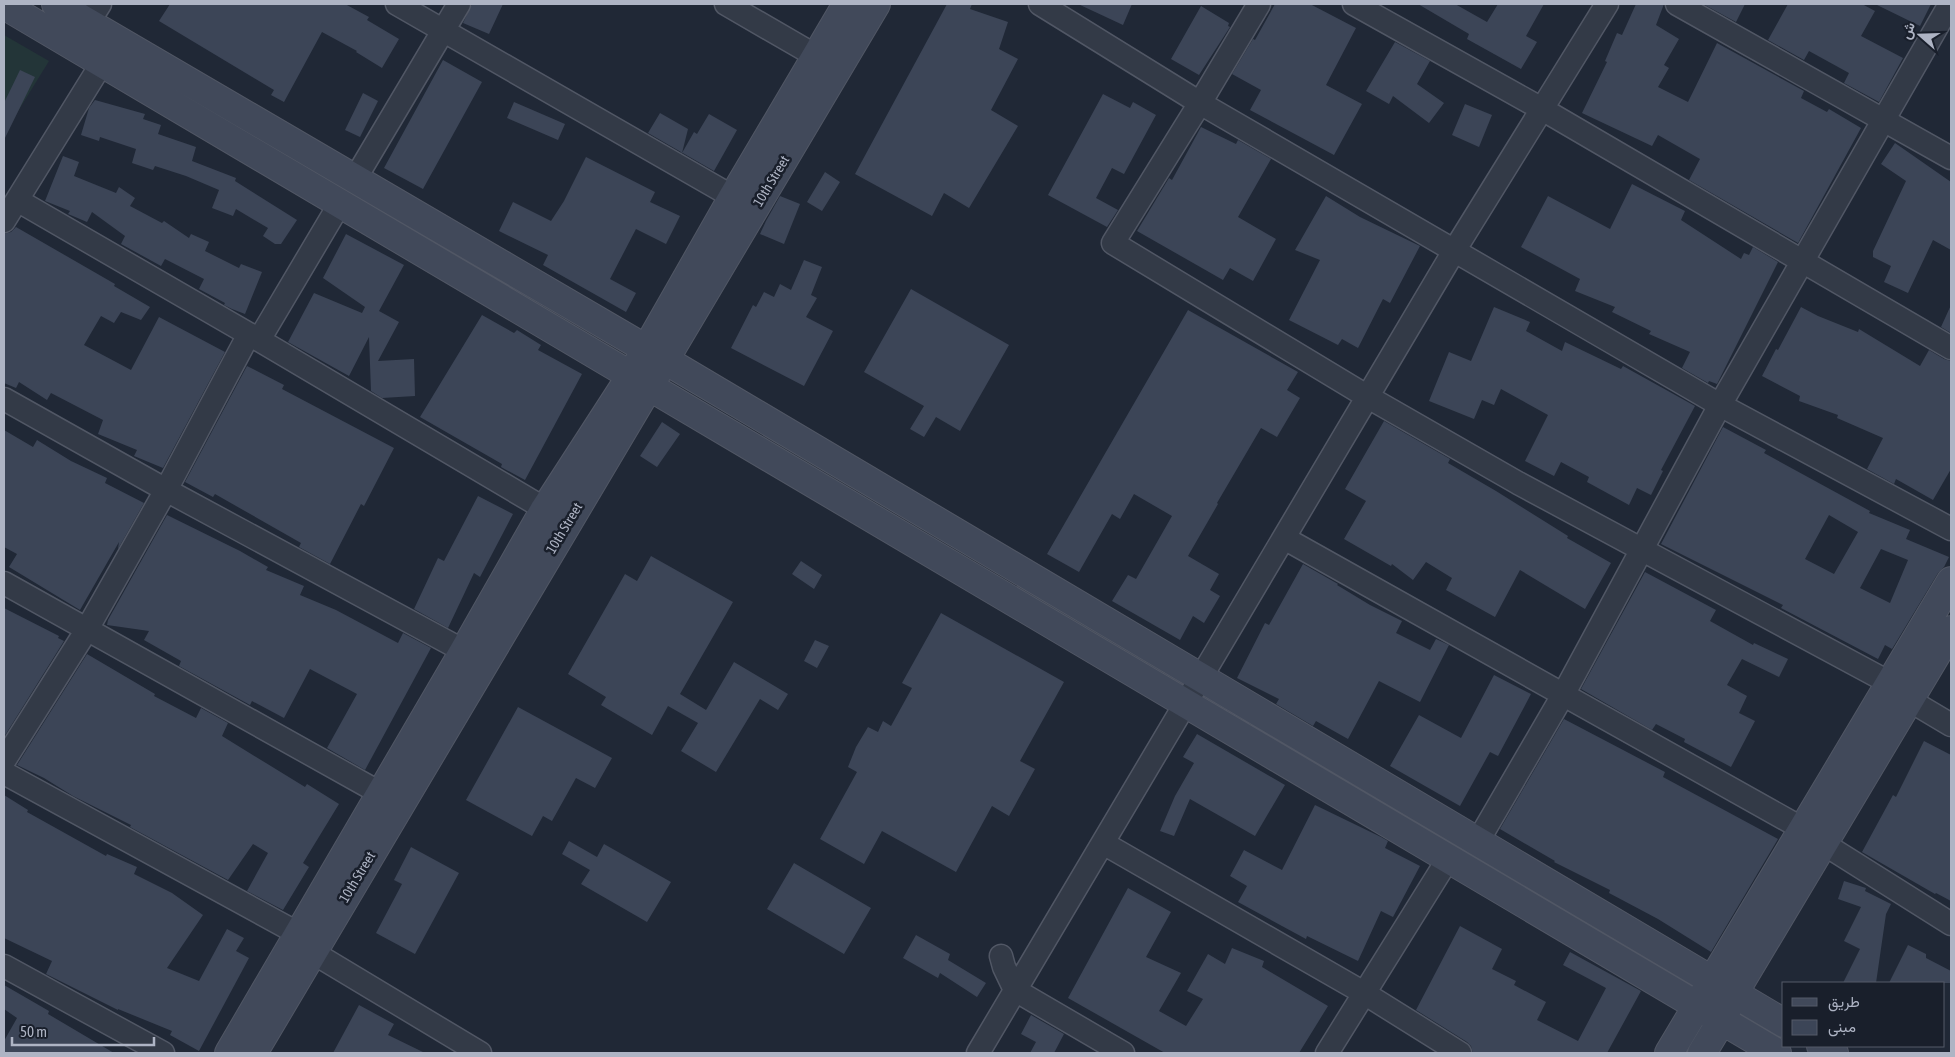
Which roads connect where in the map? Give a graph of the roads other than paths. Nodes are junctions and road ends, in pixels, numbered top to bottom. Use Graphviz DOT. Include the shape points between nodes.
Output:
graph roads {
  1 [pos="56,4"];
  2 [pos="397,4"];
  3 [pos="459,4"];
  4 [pos="726,4"];
  5 [pos="847,4"];
  6 [pos="876,4"];
  7 [pos="1040,4"];
  8 [pos="1259,4"];
  9 [pos="1354,4"];
  10 [pos="1607,4"];
  11 [pos="1677,4"];
  12 [pos="1950,4"];
  13 [pos="4,5"];
  14 [pos="94,13"];
  15 [pos="444,30"];
  16 [pos="816,56"];
  17 [pos="102,62"];
  18 [pos="1200,104"];
  19 [pos="1542,109"];
  20 [pos="1883,120"];
  21 [pos="1951,158"];
  22 [pos="355,179"];
  23 [pos="733,197"];
  24 [pos="17,200"];
  25 [pos="339,205"];
  26 [pos="4,221"];
  27 [pos="1454,251"];
  28 [pos="1802,260"];
  29 [pos="254,337"];
  30 [pos="1951,348"];
  31 [pos="656,356"];
  32 [pos="640,381"];
  33 [pos="1368,397"];
  34 [pos="4,399"];
  35 [pos="1720,405"];
  36 [pos="166,490"];
  37 [pos="545,509"];
  38 [pos="1951,529"];
  39 [pos="1284,538"];
  40 [pos="1642,550"];
  41 [pos="1951,581"];
  42 [pos="4,583"];
  43 [pos="86,630"];
  44 [pos="1951,630"];
  45 [pos="464,651"];
  46 [pos="1201,677"];
  47 [pos="1900,692"];
  48 [pos="1563,695"];
  49 [pos="1186,704"];
  50 [pos="1951,725"];
  51 [pos="4,761"];
  52 [pos="4,773"];
  53 [pos="380,793"];
  54 [pos="1813,836"];
  55 [pos="1478,841"];
  56 [pos="1103,843"];
  57 [pos="1448,859"];
  58 [pos="1951,924"];
  59 [pos="306,943"];
  60 [pos="1001,956"];
  61 [pos="4,966"];
  62 [pos="1724,987"];
  63 [pos="1015,990"];
  64 [pos="1364,993"];
  65 [pos="1698,1006"];
  66 [pos="1722,1020"];
  67 [pos="1782,1022"];
  68 [pos="1823,1047"];
  69 [pos="163,1053"];
  70 [pos="229,1053"];
  71 [pos="252,1053"];
  72 [pos="480,1053"];
  73 [pos="978,1053"];
  74 [pos="1123,1053"];
  75 [pos="1327,1053"];
  76 [pos="1460,1053"];
  77 [pos="1669,1053"];
  78 [pos="1702,1053"];
  79 [pos="1777,1053"];
  80 [pos="1834,1053"];
  1 -- 14 [label="street"];
  2 -- 15 [label="street"];
  3 -- 15 [label="street"];
  4 -- 16 [label="street"];
  5 -- 16 [label="street, 10th Street"];
  6 -- 31 [label="street, 10th Street"];
  7 -- 18 [label="street"];
  8 -- 18 [label="street"];
  9 -- 19 [label="street"];
  10 -- 19 [label="street"];
  11 -- 20 [label="street"];
  12 -- 20 [label="street"];
  13 -- 17 [label="street"];
  14 -- 22 [label="street"];
  15 -- 22 [label="street"];
  15 -- 23 [label="street"];
  16 -- 23 [label="street, 10th Street"];
  17 -- 24 [label="street"];
  17 -- 25 [label="street"];
  18 -- 27 [label="street"];
  18 -- 33 [label="street" via="1113,243"];
  19 -- 27 [label="street"];
  19 -- 28 [label="street"];
  20 -- 21 [label="street"];
  20 -- 28 [label="street"];
  22 -- 31 [label="street"];
  23 -- 31 [label="street, 10th Street"];
  24 -- 26 [label="street"];
  24 -- 29 [label="street"];
  25 -- 29 [label="street"];
  25 -- 32 [label="street"];
  27 -- 33 [label="street"];
  27 -- 35 [label="street"];
  28 -- 30 [label="street"];
  28 -- 35 [label="street"];
  29 -- 36 [label="street"];
  29 -- 37 [label="street"];
  31 -- 32 [label="street, 10th Street"];
  31 -- 46 [label="street"];
  32 -- 37 [label="street, 10th Street"];
  32 -- 49 [label="street"];
  32 -- 59 [label="street, 10th Street"];
  33 -- 39 [label="street"];
  33 -- 40 [label="street" via="1518,484"];
  34 -- 36 [label="street"];
  35 -- 38 [label="street"];
  35 -- 40 [label="street"];
  36 -- 43 [label="street"];
  36 -- 45 [label="street"];
  37 -- 45 [label="street, 10th Street"];
  39 -- 46 [label="street"];
  39 -- 48 [label="street"];
  40 -- 47 [label="street"];
  40 -- 48 [label="street"];
  41 -- 47 [label="street"];
  42 -- 43 [label="street"];
  43 -- 51 [label="street"];
  43 -- 53 [label="street"];
  44 -- 47 [label="street"];
  45 -- 53 [label="street, 10th Street"];
  46 -- 49 [label="street"];
  46 -- 55 [label="street"];
  47 -- 50 [label="street"];
  47 -- 54 [label="street"];
  48 -- 54 [label="street"];
  48 -- 55 [label="street"];
  49 -- 56 [label="street"];
  49 -- 57 [label="street"];
  52 -- 59 [label="street"];
  53 -- 59 [label="street, 10th Street"];
  54 -- 58 [label="street"];
  54 -- 62 [label="street"];
  55 -- 62 [label="street"];
  56 -- 63 [label="street"];
  56 -- 64 [label="street"];
  57 -- 64 [label="street"];
  57 -- 65 [label="street"];
  59 -- 70 [label="street, 10th Street"];
  59 -- 71 [label="street, 10th Street"];
  59 -- 72 [label="street"];
  60 -- 63 [label="street"];
  61 -- 69 [label="street"];
  62 -- 65 [label="street"];
  62 -- 66 [label="street"];
  62 -- 67 [label="street"];
  63 -- 73 [label="street"];
  63 -- 74 [label="street"];
  64 -- 75 [label="street"];
  64 -- 76 [label="street"];
  65 -- 66 [label="street"];
  65 -- 77 [label="street"];
  66 -- 78 [label="street"];
  66 -- 79 [label="street"];
  68 -- 80 [label="street"];
}
